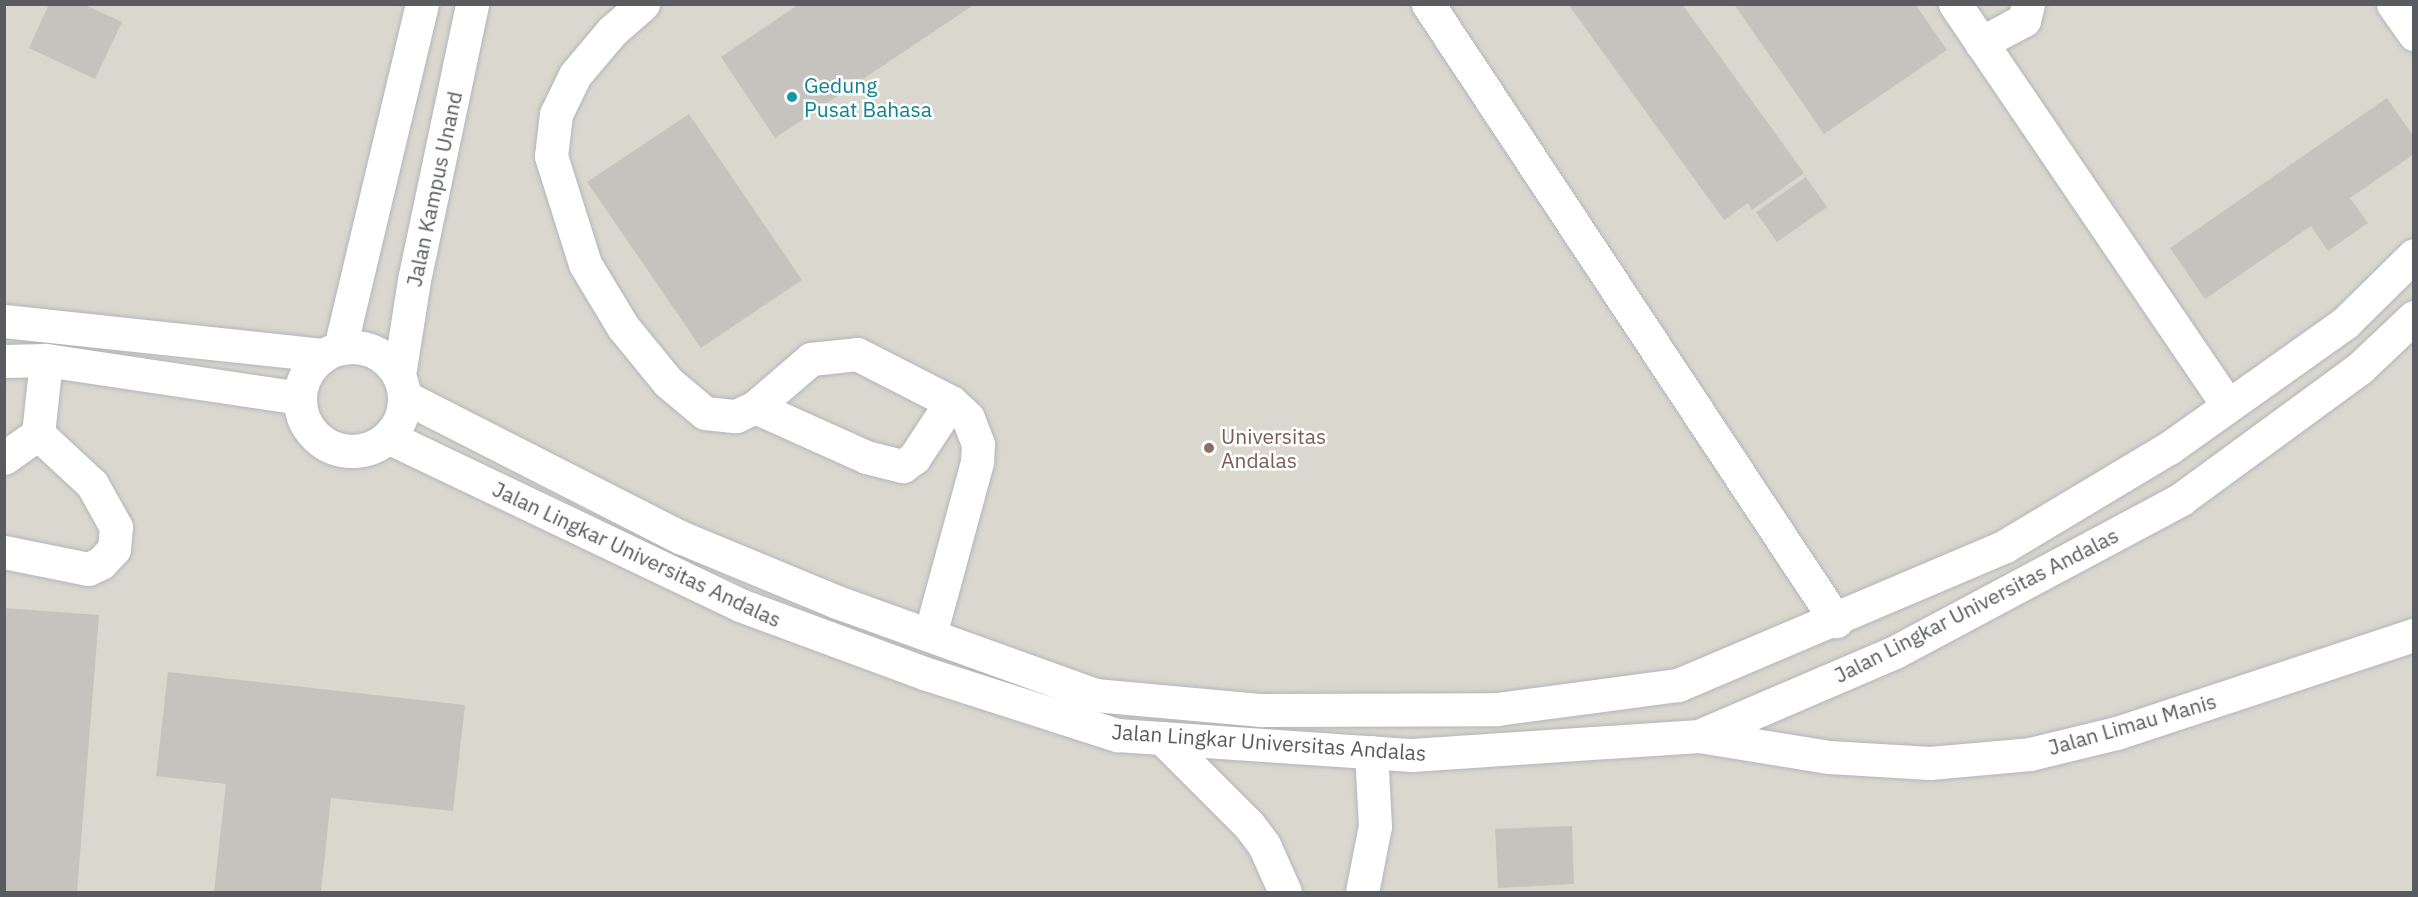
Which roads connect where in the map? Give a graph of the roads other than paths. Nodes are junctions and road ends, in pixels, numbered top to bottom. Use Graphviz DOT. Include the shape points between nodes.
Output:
graph roads {
  1 [pos="422,4"];
  2 [pos="472,4"];
  3 [pos="643,4"];
  4 [pos="1428,4"];
  5 [pos="1955,4"];
  6 [pos="2028,4"];
  7 [pos="2393,4"];
  8 [pos="2414,34"];
  9 [pos="1981,43"];
  10 [pos="2414,255"];
  11 [pos="2414,317"];
  12 [pos="4,321"];
  13 [pos="332,351"];
  14 [pos="4,360"];
  15 [pos="46,360"];
  16 [pos="402,386"];
  17 [pos="299,398"];
  18 [pos="951,402"];
  19 [pos="2229,405"];
  20 [pos="755,407"];
  21 [pos="38,434"];
  22 [pos="388,437"];
  23 [pos="2153,457"];
  24 [pos="4,458"];
  25 [pos="2181,499"];
  26 [pos="4,552"];
  27 [pos="1836,621"];
  28 [pos="2414,634"];
  29 [pos="930,635"];
  30 [pos="1025,668"];
  31 [pos="1018,704"];
  32 [pos="1700,736"];
  33 [pos="1162,738"];
  34 [pos="1371,752"];
  35 [pos="1285,892"];
  36 [pos="1362,892"];
  1 -- 13 [label="street"];
  2 -- 16 [label="street, Jalan Kampus Unand" via="414,280"];
  3 -- 20 [label="street" via="612,31 575,75 556,114 551,156 585,264 630,336 668,382 705,413 736,416"];
  4 -- 27 [label="street"];
  5 -- 9 [label="street"];
  6 -- 9 [label="street" via="2024,20"];
  7 -- 8 [label="street"];
  9 -- 19 [label="street"];
  10 -- 19 [label="street, Jalan Lingkar Universitas Andalas" via="2346,322"];
  11 -- 25 [label="street, Jalan Lingkar Universitas Andalas" via="2360,368"];
  12 -- 13 [label="street"];
  13 -- 16 [label="street" via="374,352"];
  13 -- 17 [label="street" via="302,381"];
  14 -- 15 [label="street"];
  15 -- 17 [label="street"];
  15 -- 21 [label="street"];
  16 -- 22 [label="street" via="401,419"];
  16 -- 29 [label="street, Jalan Lingkar Universitas Andalas" via="680,537"];
  17 -- 22 [label="street" via="308,427 330,447 361,451"];
  18 -- 20 [label="street" via="857,354 811,359"];
  18 -- 20 [label="street" via="914,458 903,466 866,457"];
  18 -- 29 [label="street" via="974,428 976,462"];
  19 -- 23 [label="street, Jalan Lingkar Universitas Andalas"];
  21 -- 24 [label="street"];
  21 -- 26 [label="street" via="92,484 116,527 114,549 101,563 88,569"];
  22 -- 31 [label="street, Jalan Lingkar Universitas Andalas" via="741,605"];
  23 -- 25 [label="street"];
  23 -- 27 [label="street, Jalan Lingkar Universitas Andalas" via="2005,546"];
  25 -- 32 [label="street, Jalan Lingkar Universitas Andalas" via="1894,651"];
  27 -- 30 [label="street, Jalan Lingkar Universitas Andalas" via="1678,685 1497,709 1261,710 1095,695"];
  28 -- 32 [label="street, Jalan Limau Manis" via="2117,733 2031,754 1930,763 1829,758"];
  29 -- 30 [label="street, Jalan Lingkar Universitas Andalas"];
  30 -- 31 [label="street"];
  31 -- 33 [label="street, Jalan Lingkar Universitas Andalas" via="1117,735"];
  32 -- 34 [label="street, Jalan Lingkar Universitas Andalas" via="1412,754"];
  33 -- 34 [label="street, Jalan Lingkar Universitas Andalas"];
  33 -- 35 [label="street" via="1249,825 1264,845"];
  34 -- 36 [label="street" via="1375,826"];
}
